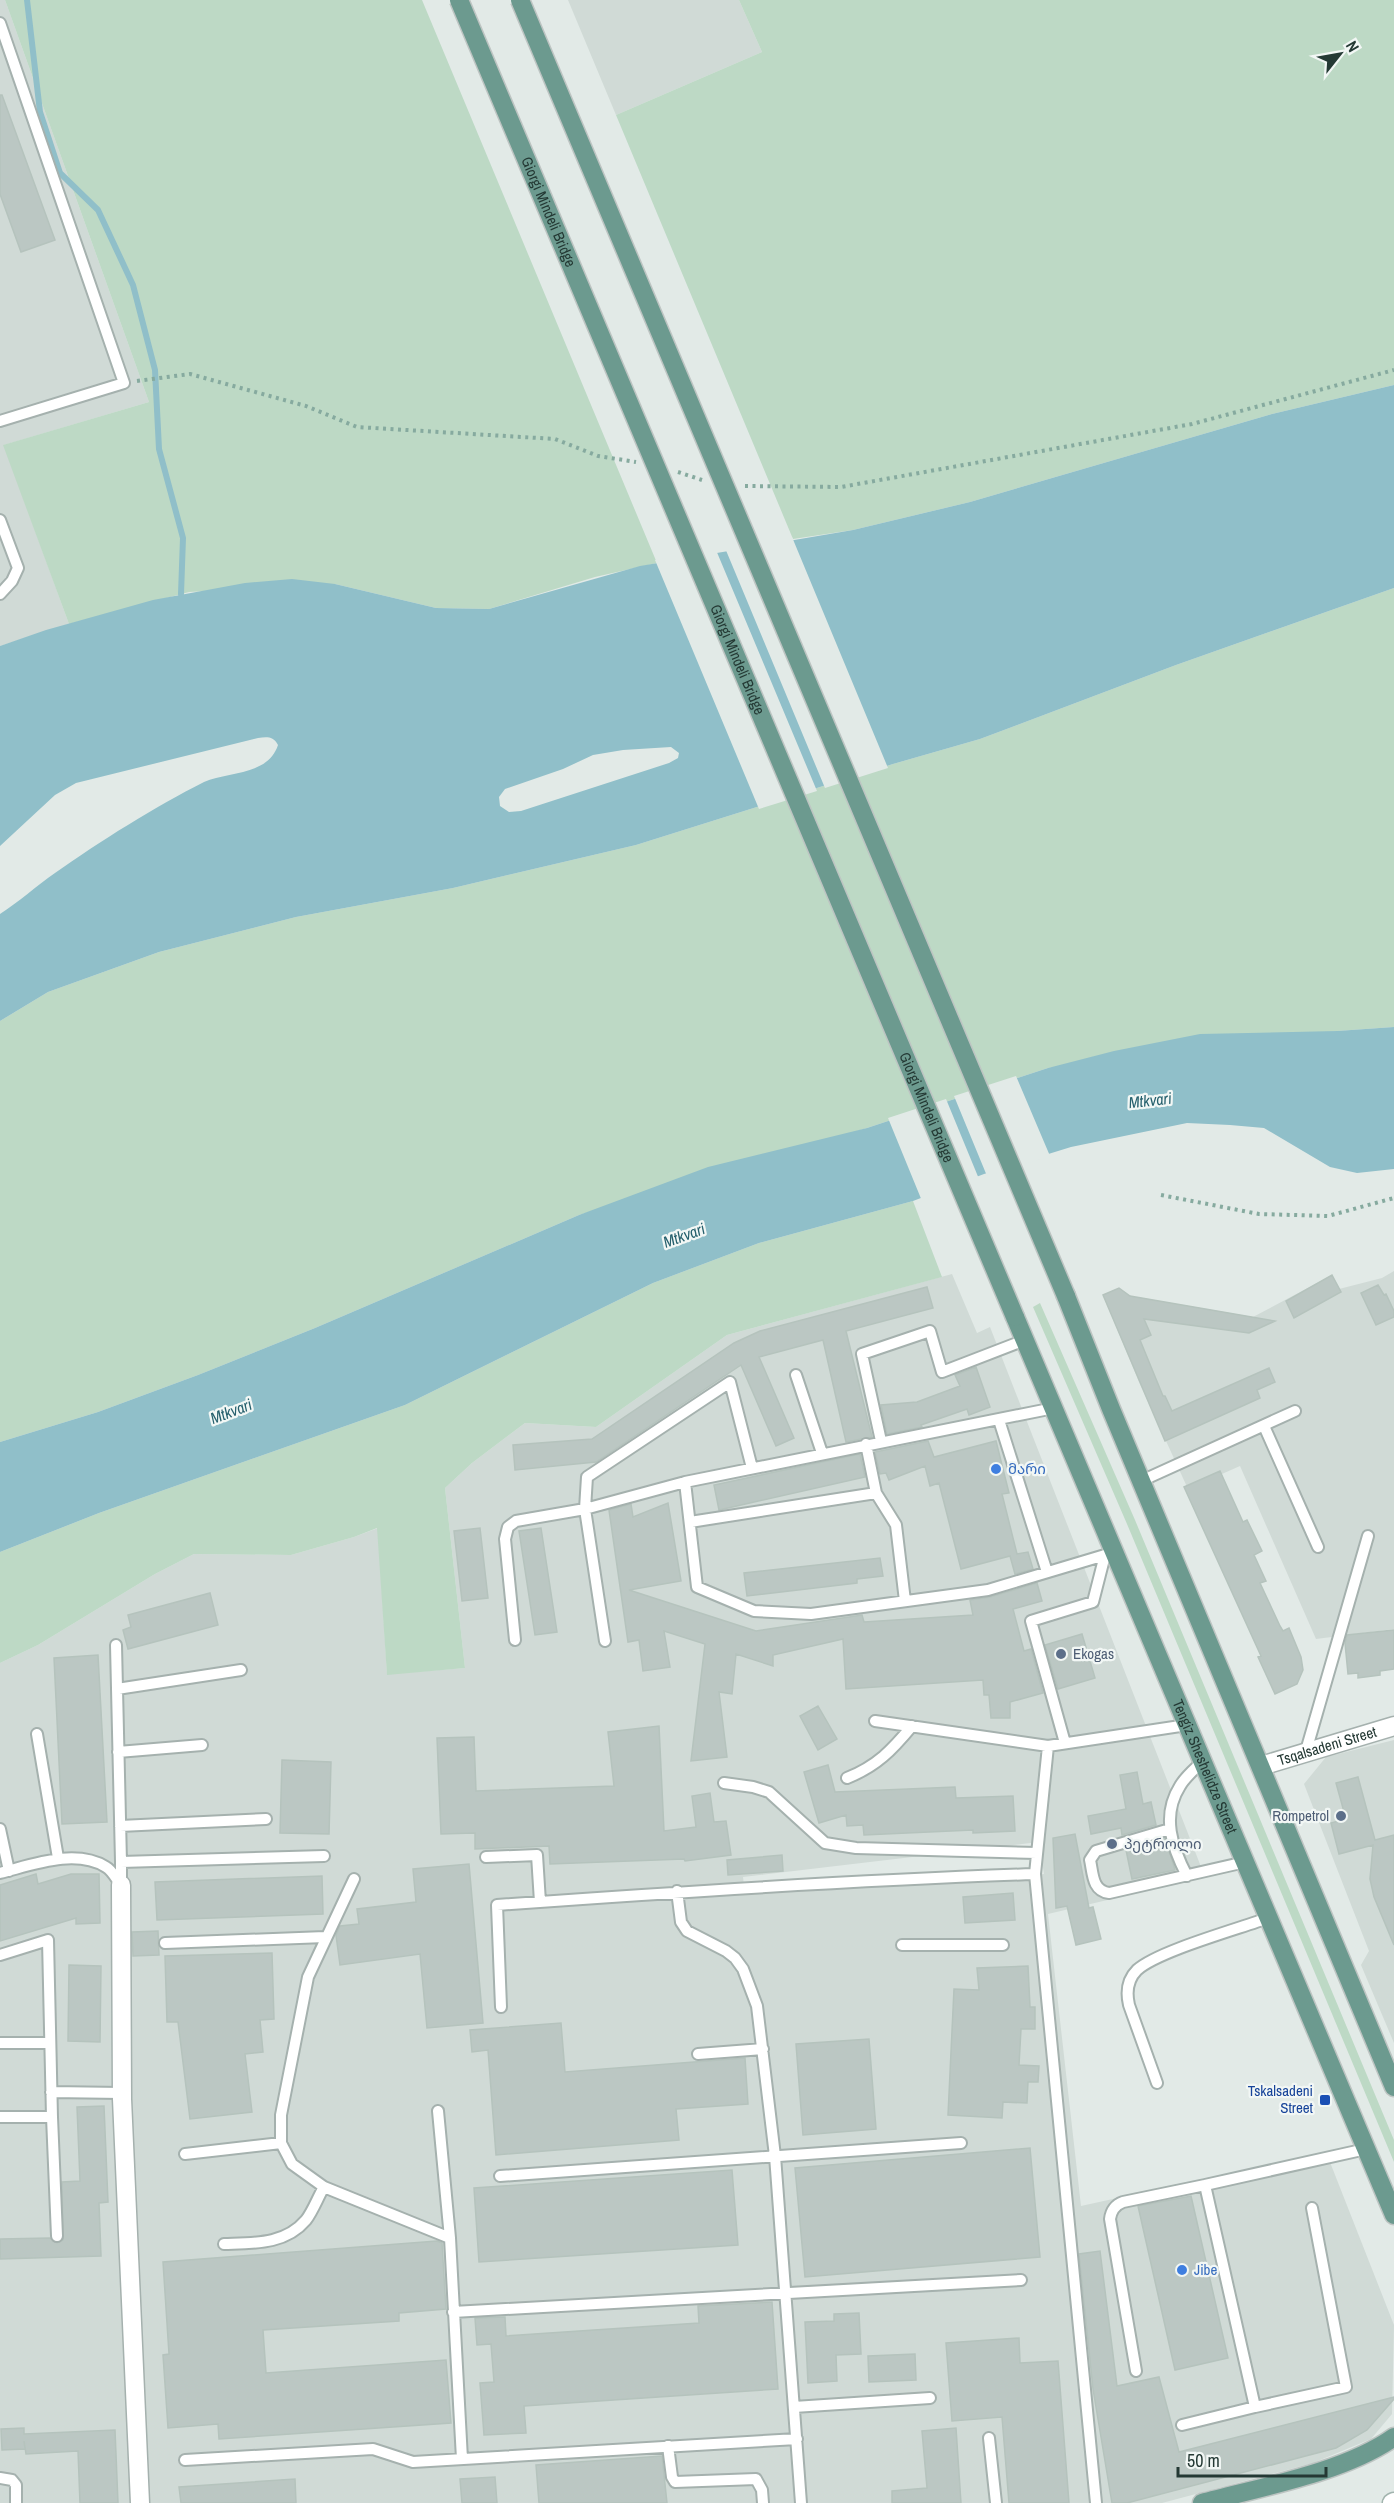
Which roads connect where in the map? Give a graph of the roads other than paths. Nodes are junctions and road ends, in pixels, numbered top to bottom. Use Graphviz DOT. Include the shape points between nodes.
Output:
graph roads {
  1 [pos="459,0"];
  2 [pos="520,0"];
  3 [pos="0,22"];
  4 [pos="0,421"];
  5 [pos="0,520"];
  6 [pos="0,594"];
  7 [pos="1015,1317"];
  8 [pos="1025,1340"];
  9 [pos="796,1375"];
  10 [pos="1054,1408"];
  11 [pos="1295,1411"];
  12 [pos="999,1420"];
  13 [pos="1264,1426"];
  14 [pos="881,1441"];
  15 [pos="866,1443"];
  16 [pos="822,1453"];
  17 [pos="752,1468"];
  18 [pos="1141,1481"];
  19 [pos="685,1482"];
  20 [pos="876,1493"];
  21 [pos="585,1509"];
  22 [pos="690,1522"];
  23 [pos="1368,1536"];
  24 [pos="1318,1547"];
  25 [pos="1110,1553"];
  26 [pos="1047,1572"];
  27 [pos="905,1601"];
  28 [pos="515,1640"];
  29 [pos="605,1641"];
  30 [pos="116,1645"];
  31 [pos="241,1670"];
  32 [pos="117,1689"];
  33 [pos="874,1721"];
  34 [pos="1187,1725"];
  35 [pos="912,1726"];
  36 [pos="1394,1726"];
  37 [pos="37,1734"];
  38 [pos="1065,1743"];
  39 [pos="202,1745"];
  40 [pos="1048,1746"];
  41 [pos="1306,1751"];
  42 [pos="118,1752"];
  43 [pos="1203,1761"];
  44 [pos="1261,1766"];
  45 [pos="847,1778"];
  46 [pos="724,1783"];
  47 [pos="266,1819"];
  48 [pos="120,1826"];
  49 [pos="0,1829"];
  50 [pos="1170,1829"];
  51 [pos="1037,1853"];
  52 [pos="324,1856"];
  53 [pos="486,1857"];
  54 [pos="58,1858"];
  55 [pos="121,1862"];
  56 [pos="1245,1862"];
  57 [pos="5,1872"];
  58 [pos="1035,1874"];
  59 [pos="1187,1876"];
  60 [pos="354,1879"];
  61 [pos="121,1885"];
  62 [pos="676,1891"];
  63 [pos="540,1902"];
  64 [pos="1268,1918"];
  65 [pos="325,1937"];
  66 [pos="165,1943"];
  67 [pos="902,1945"];
  68 [pos="1003,1945"];
  69 [pos="0,1955"];
  70 [pos="501,2007"];
  71 [pos="0,2043"];
  72 [pos="50,2043"];
  73 [pos="763,2049"];
  74 [pos="698,2054"];
  75 [pos="1157,2083"];
  76 [pos="1394,2087"];
  77 [pos="51,2092"];
  78 [pos="122,2093"];
  79 [pos="438,2111"];
  80 [pos="0,2117"];
  81 [pos="52,2117"];
  82 [pos="281,2143"];
  83 [pos="961,2143"];
  84 [pos="1366,2149"];
  85 [pos="185,2154"];
  86 [pos="775,2156"];
  87 [pos="500,2176"];
  88 [pos="1205,2185"];
  89 [pos="324,2187"];
  90 [pos="1312,2208"];
  91 [pos="1394,2215"];
  92 [pos="57,2236"];
  93 [pos="450,2238"];
  94 [pos="224,2244"];
  95 [pos="1021,2280"];
  96 [pos="785,2293"];
  97 [pos="453,2312"];
  98 [pos="1136,2371"];
  99 [pos="930,2397"];
  100 [pos="794,2407"];
  101 [pos="1255,2407"];
  102 [pos="1182,2425"];
  103 [pos="1394,2437"];
  104 [pos="989,2438"];
  105 [pos="796,2439"];
  106 [pos="668,2446"];
  107 [pos="462,2458"];
  108 [pos="185,2460"];
  109 [pos="0,2478"];
  110 [pos="16,2503"];
  111 [pos="140,2503"];
  112 [pos="763,2503"];
  113 [pos="801,2503"];
  114 [pos="996,2503"];
  115 [pos="1096,2503"];
  116 [pos="1202,2503"];
  1 -- 7 [label="main road, Giorgi Mindeli Bridge, bridge"];
  2 -- 18 [label="main road, bridge"];
  3 -- 4 [label="lane" via="124,383"];
  5 -- 6 [label="lane" via="18,568"];
  7 -- 8 [label="main road, Tengiz Sheshelidze Street"];
  8 -- 10 [label="main road, Tengiz Sheshelidze Street"];
  8 -- 14 [label="lane" via="942,1372 930,1331 862,1354"];
  9 -- 16 [label="lane"];
  10 -- 12 [label="lane"];
  10 -- 25 [label="main road, Tengiz Sheshelidze Street"];
  11 -- 13 [label="lane"];
  12 -- 14 [label="lane"];
  12 -- 26 [label="lane"];
  13 -- 18 [label="lane"];
  13 -- 24 [label="lane"];
  14 -- 15 [label="lane"];
  15 -- 16 [label="lane"];
  15 -- 20 [label="lane"];
  16 -- 17 [label="lane"];
  17 -- 19 [label="lane"];
  17 -- 21 [label="lane" via="730,1382 587,1477"];
  18 -- 44 [label="main road"];
  19 -- 21 [label="lane"];
  19 -- 22 [label="lane"];
  20 -- 22 [label="lane"];
  20 -- 27 [label="lane" via="896,1525"];
  21 -- 28 [label="lane" via="532,1517 508,1527 505,1539"];
  21 -- 29 [label="lane"];
  22 -- 27 [label="lane" via="697,1587 753,1611 811,1614"];
  23 -- 41 [label="lane"];
  25 -- 26 [label="lane"];
  25 -- 34 [label="main road, Tengiz Sheshelidze Street"];
  25 -- 38 [label="lane" via="1093,1602 1030,1622"];
  26 -- 27 [label="lane" via="988,1590"];
  30 -- 32 [label="lane"];
  31 -- 32 [label="lane"];
  32 -- 42 [label="lane"];
  33 -- 35 [label="lane"];
  34 -- 38 [label="lane"];
  34 -- 43 [label="main road, Tengiz Sheshelidze Street"];
  35 -- 40 [label="lane"];
  35 -- 45 [label="lane" via="869,1770"];
  36 -- 41 [label="street, Tsqalsadeni Street"];
  37 -- 54 [label="lane"];
  38 -- 40 [label="lane"];
  39 -- 42 [label="lane"];
  40 -- 51 [label="lane"];
  41 -- 44 [label="street, Tsqalsadeni Street"];
  42 -- 48 [label="lane"];
  43 -- 50 [label="lane" via="1180,1785 1170,1809"];
  43 -- 56 [label="main road, Tengiz Sheshelidze Street"];
  44 -- 76 [label="main road"];
  46 -- 51 [label="lane" via="769,1792 825,1843 856,1848"];
  47 -- 48 [label="lane"];
  48 -- 55 [label="lane"];
  49 -- 57 [label="lane"];
  50 -- 59 [label="lane" via="1174,1852"];
  50 -- 59 [label="lane" via="1096,1851 1090,1860 1096,1885 1108,1893"];
  51 -- 58 [label="lane"];
  52 -- 55 [label="lane"];
  53 -- 63 [label="lane" via="537,1855"];
  54 -- 57 [label="lane"];
  54 -- 61 [label="lane" via="82,1859 107,1867"];
  55 -- 61 [label="lane"];
  56 -- 59 [label="lane"];
  56 -- 64 [label="main road, Tengiz Sheshelidze Street"];
  58 -- 62 [label="lane"];
  58 -- 115 [label="lane"];
  60 -- 65 [label="lane"];
  61 -- 78 [label="street"];
  62 -- 63 [label="lane"];
  62 -- 73 [label="lane" via="681,1922 687,1931 726,1950 743,1969 757,2006"];
  63 -- 70 [label="lane" via="497,1905"];
  64 -- 75 [label="lane" via="1155,1958 1130,1980 1129,2005"];
  64 -- 84 [label="main road, Tengiz Sheshelidze Street"];
  65 -- 66 [label="lane"];
  65 -- 82 [label="lane" via="308,1977 280,2115"];
  67 -- 68 [label="lane"];
  69 -- 72 [label="lane" via="48,1940"];
  71 -- 72 [label="lane"];
  72 -- 77 [label="lane"];
  73 -- 74 [label="lane"];
  73 -- 86 [label="lane"];
  77 -- 78 [label="lane"];
  77 -- 81 [label="lane"];
  78 -- 111 [label="street"];
  79 -- 93 [label="lane"];
  80 -- 81 [label="lane"];
  81 -- 92 [label="lane"];
  82 -- 85 [label="lane"];
  82 -- 89 [label="lane" via="292,2163"];
  83 -- 86 [label="lane"];
  84 -- 88 [label="lane"];
  84 -- 91 [label="main road, Tengiz Sheshelidze Street"];
  86 -- 87 [label="lane"];
  86 -- 96 [label="lane"];
  88 -- 98 [label="lane" via="1123,2202 1111,2213"];
  88 -- 101 [label="lane"];
  89 -- 93 [label="lane"];
  89 -- 94 [label="lane" via="306,2220 292,2232 267,2243"];
  90 -- 101 [label="lane" via="1346,2387"];
  93 -- 97 [label="lane"];
  95 -- 96 [label="lane"];
  96 -- 97 [label="lane"];
  96 -- 100 [label="lane"];
  97 -- 107 [label="lane"];
  99 -- 100 [label="lane"];
  100 -- 105 [label="lane"];
  101 -- 102 [label="lane"];
  103 -- 116 [label="main road" via="1333,2467"];
  104 -- 114 [label="lane"];
  105 -- 106 [label="lane"];
  105 -- 113 [label="lane"];
  106 -- 107 [label="lane"];
  106 -- 112 [label="lane" via="675,2482 756,2479"];
  107 -- 108 [label="lane" via="413,2462 373,2449"];
  109 -- 110 [label="lane" via="16,2485"];
}
